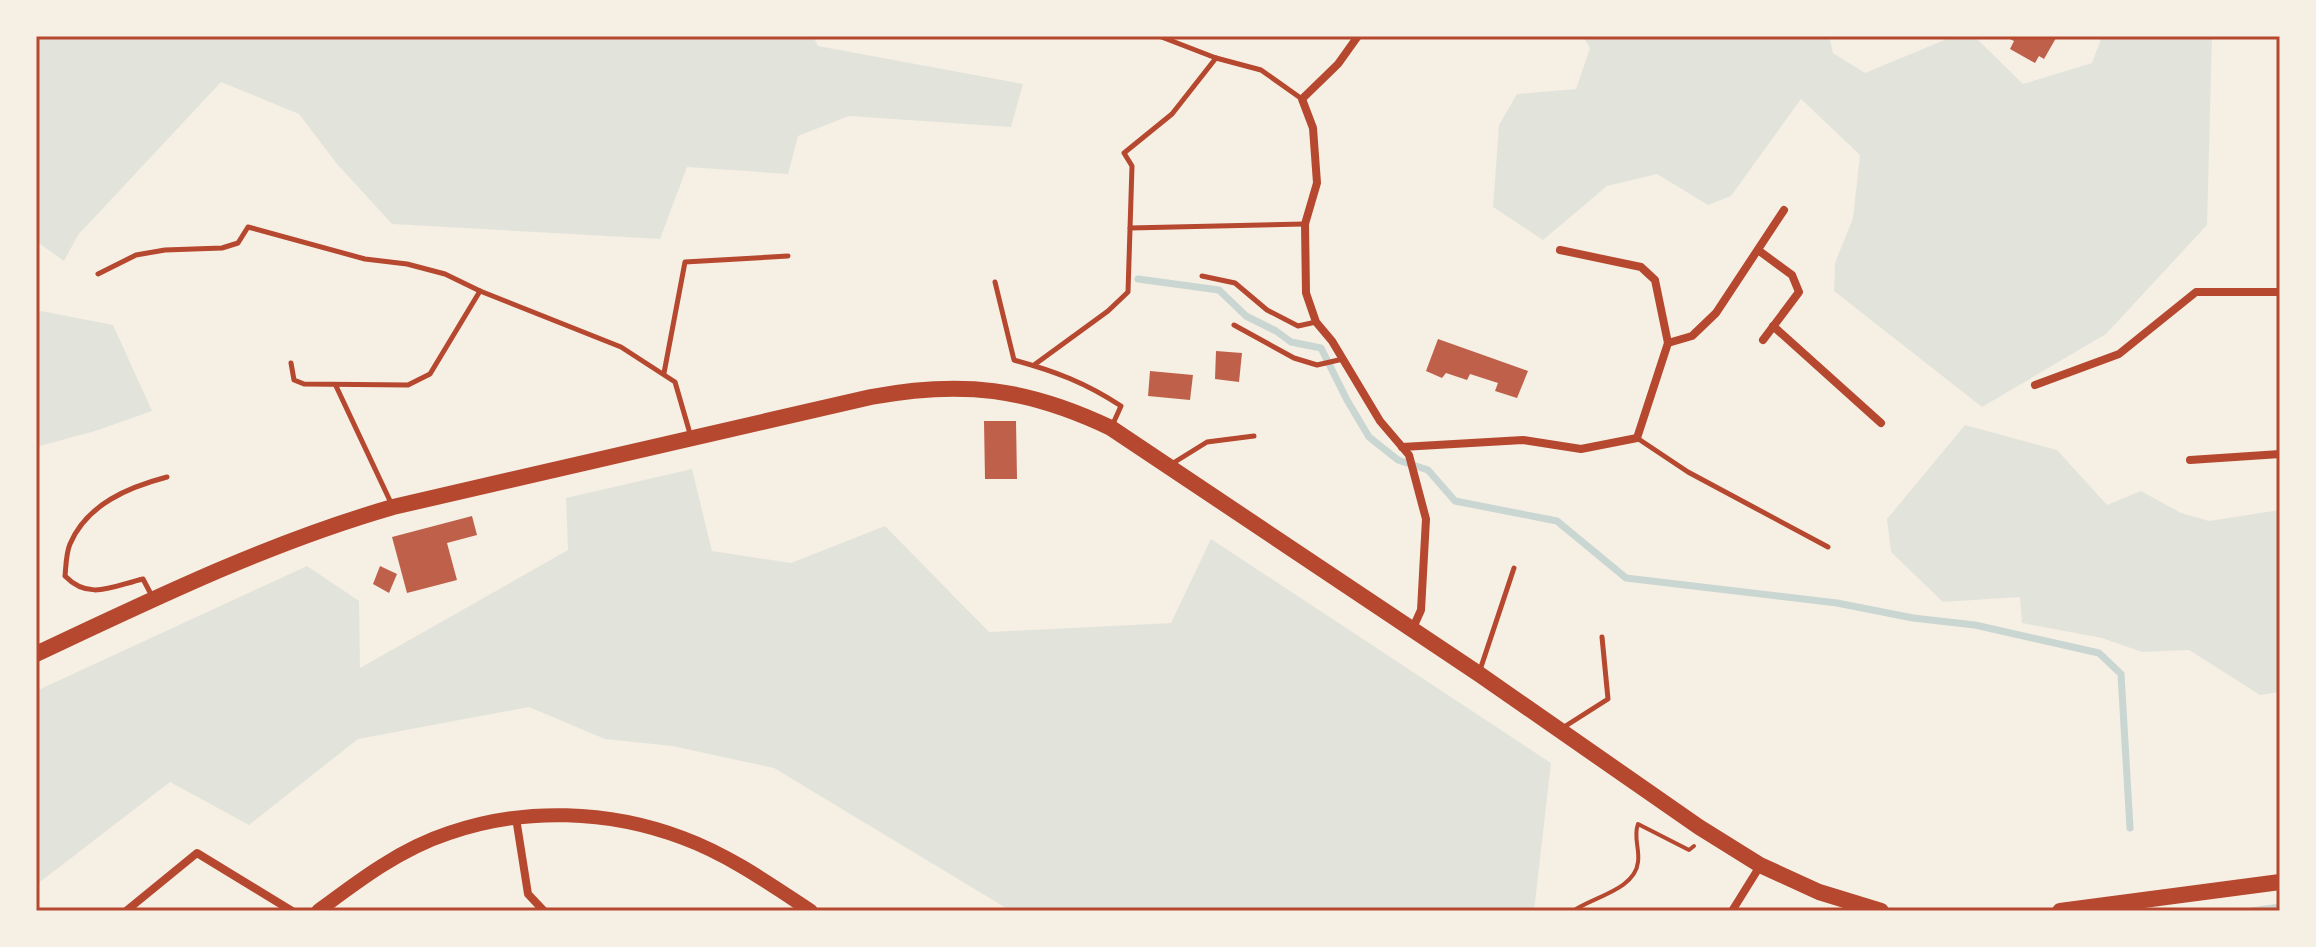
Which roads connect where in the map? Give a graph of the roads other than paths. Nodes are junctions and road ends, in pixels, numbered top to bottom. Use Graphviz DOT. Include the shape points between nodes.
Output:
graph roads {
  1 [pos="1159,36"];
  2 [pos="1358,36"];
  3 [pos="1216,58"];
  4 [pos="1302,99"];
  5 [pos="1784,210"];
  6 [pos="1305,224"];
  7 [pos="1130,228"];
  8 [pos="1560,250"];
  9 [pos="1758,250"];
  10 [pos="788,256"];
  11 [pos="98,274"];
  12 [pos="1202,276"];
  13 [pos="995,282"];
  14 [pos="480,291"];
  15 [pos="2280,292"];
  16 [pos="1316,322"];
  17 [pos="1234,325"];
  18 [pos="1773,326"];
  19 [pos="1763,340"];
  20 [pos="1668,343"];
  21 [pos="1343,359"];
  22 [pos="291,363"];
  23 [pos="1034,365"];
  24 [pos="664,373"];
  25 [pos="2035,385"];
  26 [pos="336,386"];
  27 [pos="1881,423"];
  28 [pos="1111,428"];
  29 [pos="1254,436"];
  30 [pos="691,438"];
  31 [pos="1637,438"];
  32 [pos="1402,447"];
  33 [pos="2280,454"];
  34 [pos="2190,460"];
  35 [pos="1169,465"];
  36 [pos="167,477"];
  37 [pos="393,507"];
  38 [pos="1828,547"];
  39 [pos="1514,568"];
  40 [pos="153,599"];
  41 [pos="1412,630"];
  42 [pos="1602,637"];
  43 [pos="36,654"];
  44 [pos="1479,674"];
  45 [pos="1560,730"];
  46 [pos="516,818"];
  47 [pos="1760,865"];
  48 [pos="2280,882"];
  49 [pos="1849,907"];
  50 [pos="126,911"];
  51 [pos="292,911"];
  52 [pos="318,911"];
  53 [pos="544,911"];
  54 [pos="811,911"];
  55 [pos="1732,911"];
  56 [pos="1881,911"];
  57 [pos="2060,911"];
  1 -- 3 [label="lane"];
  2 -- 4 [label="street"];
  3 -- 4 [label="lane" via="1261,70"];
  3 -- 7 [label="lane" via="1172,114 1124,153 1132,166"];
  4 -- 6 [label="street" via="1313,128 1317,183"];
  5 -- 9 [label="street"];
  6 -- 7 [label="lane"];
  6 -- 16 [label="street" via="1306,293"];
  7 -- 23 [label="lane" via="1128,292"];
  8 -- 20 [label="street" via="1641,267 1655,280"];
  9 -- 18 [label="street" via="1792,275 1799,292"];
  9 -- 20 [label="street" via="1716,313 1692,336"];
  10 -- 24 [label="lane" via="685,262"];
  11 -- 14 [label="lane" via="136,255 238,243 248,227 445,274"];
  12 -- 16 [label="lane" via="1235,283 1267,310 1298,326"];
  13 -- 23 [label="lane" via="1014,360"];
  14 -- 24 [label="lane" via="621,347"];
  14 -- 26 [label="lane" via="430,374 408,385"];
  15 -- 25 [label="street" via="2196,292 2119,354"];
  16 -- 21 [label="street"];
  17 -- 21 [label="lane" via="1317,365"];
  18 -- 19 [label="street"];
  18 -- 27 [label="street"];
  20 -- 31 [label="street"];
  21 -- 32 [label="street"];
  22 -- 26 [label="lane" via="294,380"];
  23 -- 28 [label="lane" via="1061,372 1121,406"];
  24 -- 30 [label="lane" via="675,382"];
  26 -- 37 [label="lane"];
  28 -- 30 [label="main road" via="1027,396 948,387 871,397"];
  28 -- 35 [label="main road"];
  29 -- 35 [label="lane" via="1207,442"];
  30 -- 37 [label="main road"];
  31 -- 32 [label="street" via="1581,449 1523,440"];
  31 -- 38 [label="lane" via="1688,472"];
  32 -- 41 [label="street" via="1409,455 1426,519 1421,610"];
  33 -- 34 [label="street"];
  35 -- 41 [label="main road"];
  36 -- 40 [label="lane" via="138,484 89,516 69,545 65,576 76,587 91,591 143,579"];
  37 -- 40 [label="main road" via="266,548"];
  39 -- 44 [label="lane"];
  40 -- 43 [label="main road"];
  41 -- 44 [label="main road"];
  42 -- 45 [label="lane" via="1608,699"];
  44 -- 45 [label="main road"];
  45 -- 47 [label="main road"];
  46 -- 52 [label="street" via="448,833 416,847"];
  46 -- 53 [label="street" via="528,894"];
  46 -- 54 [label="street" via="587,816 653,828 719,854"];
  47 -- 49 [label="main road"];
  47 -- 55 [label="street"];
  48 -- 57 [label="main road"];
  49 -- 56 [label="main road"];
  50 -- 51 [label="street" via="197,853"];
}
